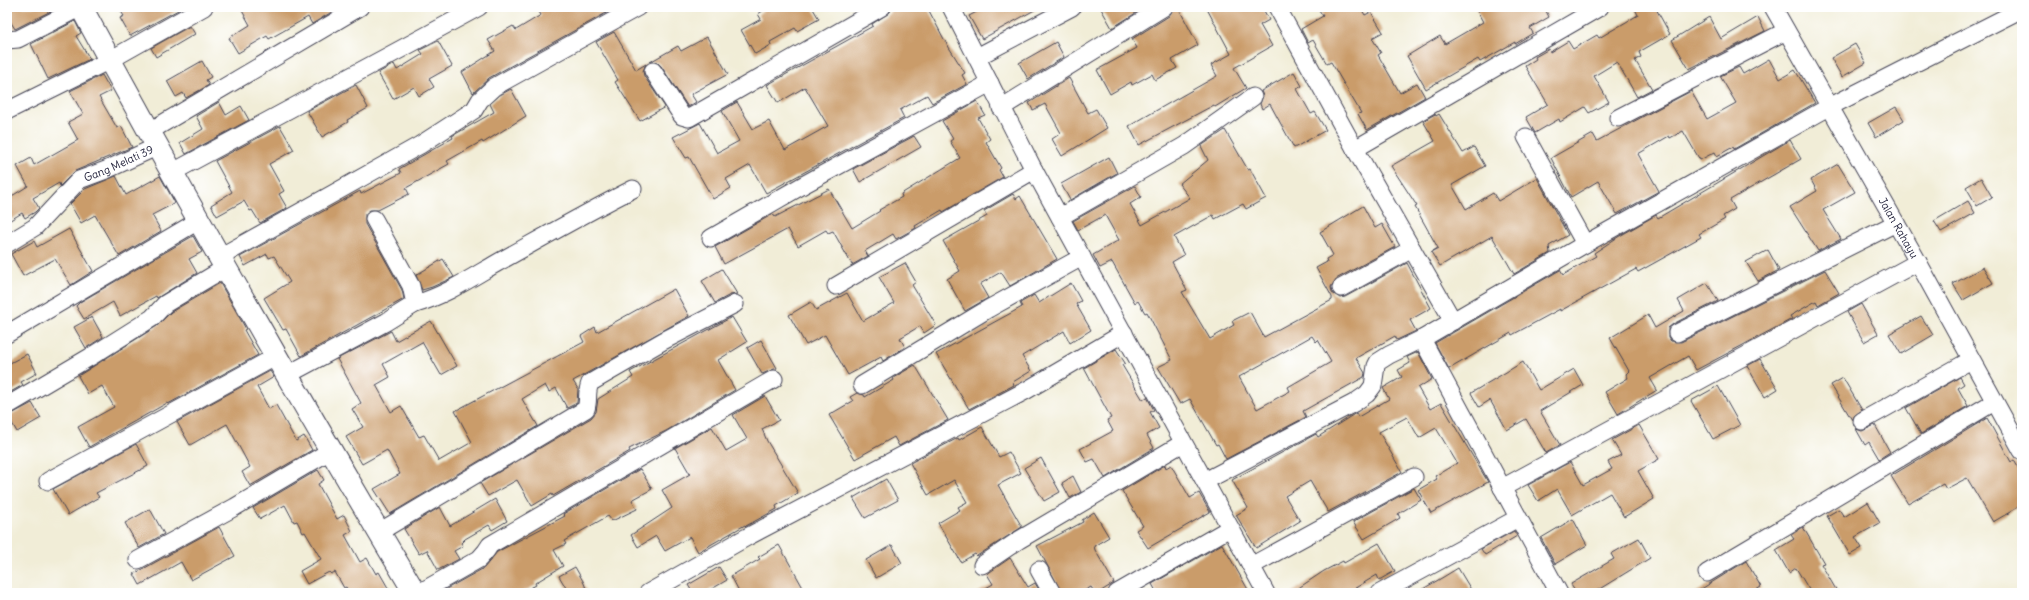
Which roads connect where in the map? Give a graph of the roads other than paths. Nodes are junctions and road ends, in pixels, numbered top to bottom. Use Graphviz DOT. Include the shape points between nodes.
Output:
graph roads {
  1 [pos="81,7"];
  2 [pos="204,7"];
  3 [pos="360,7"];
  4 [pos="479,7"];
  5 [pos="638,7"];
  6 [pos="882,7"];
  7 [pos="951,7"];
  8 [pos="1072,7"];
  9 [pos="1164,7"];
  10 [pos="1277,7"];
  11 [pos="1600,7"];
  12 [pos="1773,7"];
  13 [pos="2022,9"];
  14 [pos="1786,31"];
  15 [pos="7,40"];
  16 [pos="977,57"];
  17 [pos="110,60"];
  18 [pos="653,71"];
  19 [pos="990,83"];
  20 [pos="1253,96"];
  21 [pos="1829,107"];
  22 [pos="1001,108"];
  23 [pos="7,111"];
  24 [pos="1618,118"];
  25 [pos="1526,137"];
  26 [pos="154,138"];
  27 [pos="1355,149"];
  28 [pos="1034,170"];
  29 [pos="173,172"];
  30 [pos="633,189"];
  31 [pos="1060,217"];
  32 [pos="374,219"];
  33 [pos="198,221"];
  34 [pos="1896,224"];
  35 [pos="711,238"];
  36 [pos="7,244"];
  37 [pos="1585,244"];
  38 [pos="1412,249"];
  39 [pos="1082,257"];
  40 [pos="1918,262"];
  41 [pos="222,263"];
  42 [pos="836,286"];
  43 [pos="1341,288"];
  44 [pos="415,304"];
  45 [pos="735,304"];
  46 [pos="1453,321"];
  47 [pos="1124,333"];
  48 [pos="1677,333"];
  49 [pos="7,334"];
  50 [pos="1422,339"];
  51 [pos="277,356"];
  52 [pos="1971,360"];
  53 [pos="287,375"];
  54 [pos="774,380"];
  55 [pos="862,385"];
  56 [pos="1994,402"];
  57 [pos="7,406"];
  58 [pos="1862,421"];
  59 [pos="1183,443"];
  60 [pos="330,451"];
  61 [pos="2022,451"];
  62 [pos="1414,477"];
  63 [pos="48,481"];
  64 [pos="1205,481"];
  65 [pos="1502,488"];
  66 [pos="1518,518"];
  67 [pos="1230,528"];
  68 [pos="379,532"];
  69 [pos="138,560"];
  70 [pos="982,565"];
  71 [pos="1251,566"];
  72 [pos="1039,570"];
  73 [pos="1707,574"];
  74 [pos="414,593"];
  75 [pos="419,593"];
  76 [pos="648,593"];
  77 [pos="1052,593"];
  78 [pos="1117,593"];
  79 [pos="1266,593"];
  80 [pos="1380,593"];
  81 [pos="1559,593"];
  1 -- 15 [label="street" via="18,39"];
  1 -- 17 [label="street"];
  2 -- 17 [label="street"];
  3 -- 26 [label="street, Gang Melati 39"];
  4 -- 29 [label="street"];
  5 -- 41 [label="street" via="494,87 480,100 474,110 420,145"];
  6 -- 18 [label="street" via="689,118 682,116"];
  7 -- 16 [label="street"];
  8 -- 16 [label="street"];
  9 -- 22 [label="street"];
  10 -- 27 [label="street"];
  11 -- 27 [label="street"];
  12 -- 14 [label="street, Jalan Rahayu"];
  13 -- 21 [label="street"];
  14 -- 21 [label="street, Jalan Rahayu"];
  14 -- 24 [label="street"];
  16 -- 19 [label="street"];
  17 -- 23 [label="street"];
  17 -- 26 [label="street"];
  19 -- 22 [label="street"];
  19 -- 35 [label="street"];
  20 -- 31 [label="street" via="1184,146"];
  21 -- 34 [label="street, Jalan Rahayu"];
  21 -- 37 [label="street"];
  22 -- 28 [label="street"];
  25 -- 37 [label="street"];
  26 -- 29 [label="street"];
  26 -- 36 [label="street, Gang Melati 39" via="106,170 79,180 34,227"];
  27 -- 38 [label="street"];
  28 -- 31 [label="street"];
  28 -- 42 [label="street"];
  29 -- 33 [label="street"];
  30 -- 44 [label="street" via="456,287"];
  31 -- 39 [label="street"];
  32 -- 44 [label="street" via="411,286"];
  33 -- 41 [label="street"];
  33 -- 49 [label="street"];
  34 -- 40 [label="street, Jalan Rahayu"];
  34 -- 48 [label="street"];
  37 -- 46 [label="street"];
  38 -- 43 [label="street"];
  38 -- 46 [label="street"];
  39 -- 47 [label="street"];
  39 -- 55 [label="street" via="988,309"];
  40 -- 52 [label="street, Jalan Rahayu"];
  40 -- 65 [label="street"];
  41 -- 51 [label="street"];
  41 -- 57 [label="street" via="165,304 152,318 90,358"];
  44 -- 53 [label="street"];
  45 -- 68 [label="street" via="590,383 586,408"];
  46 -- 50 [label="street"];
  47 -- 59 [label="street"];
  47 -- 76 [label="street" via="1027,390 747,537"];
  50 -- 64 [label="street" via="1378,362 1373,386 1354,403"];
  50 -- 65 [label="street"];
  51 -- 53 [label="street"];
  51 -- 63 [label="street"];
  52 -- 56 [label="street, Jalan Rahayu"];
  52 -- 58 [label="street"];
  53 -- 60 [label="street"];
  54 -- 75 [label="street" via="490,544 479,559"];
  56 -- 61 [label="street, Jalan Rahayu"];
  56 -- 73 [label="street"];
  59 -- 64 [label="street"];
  59 -- 70 [label="street" via="1018,540"];
  60 -- 68 [label="street"];
  60 -- 69 [label="street"];
  62 -- 71 [label="street"];
  64 -- 67 [label="street"];
  65 -- 66 [label="street"];
  66 -- 80 [label="street"];
  66 -- 81 [label="street"];
  67 -- 71 [label="street"];
  67 -- 78 [label="street"];
  68 -- 74 [label="street"];
  71 -- 79 [label="street"];
  72 -- 77 [label="street"];
}
